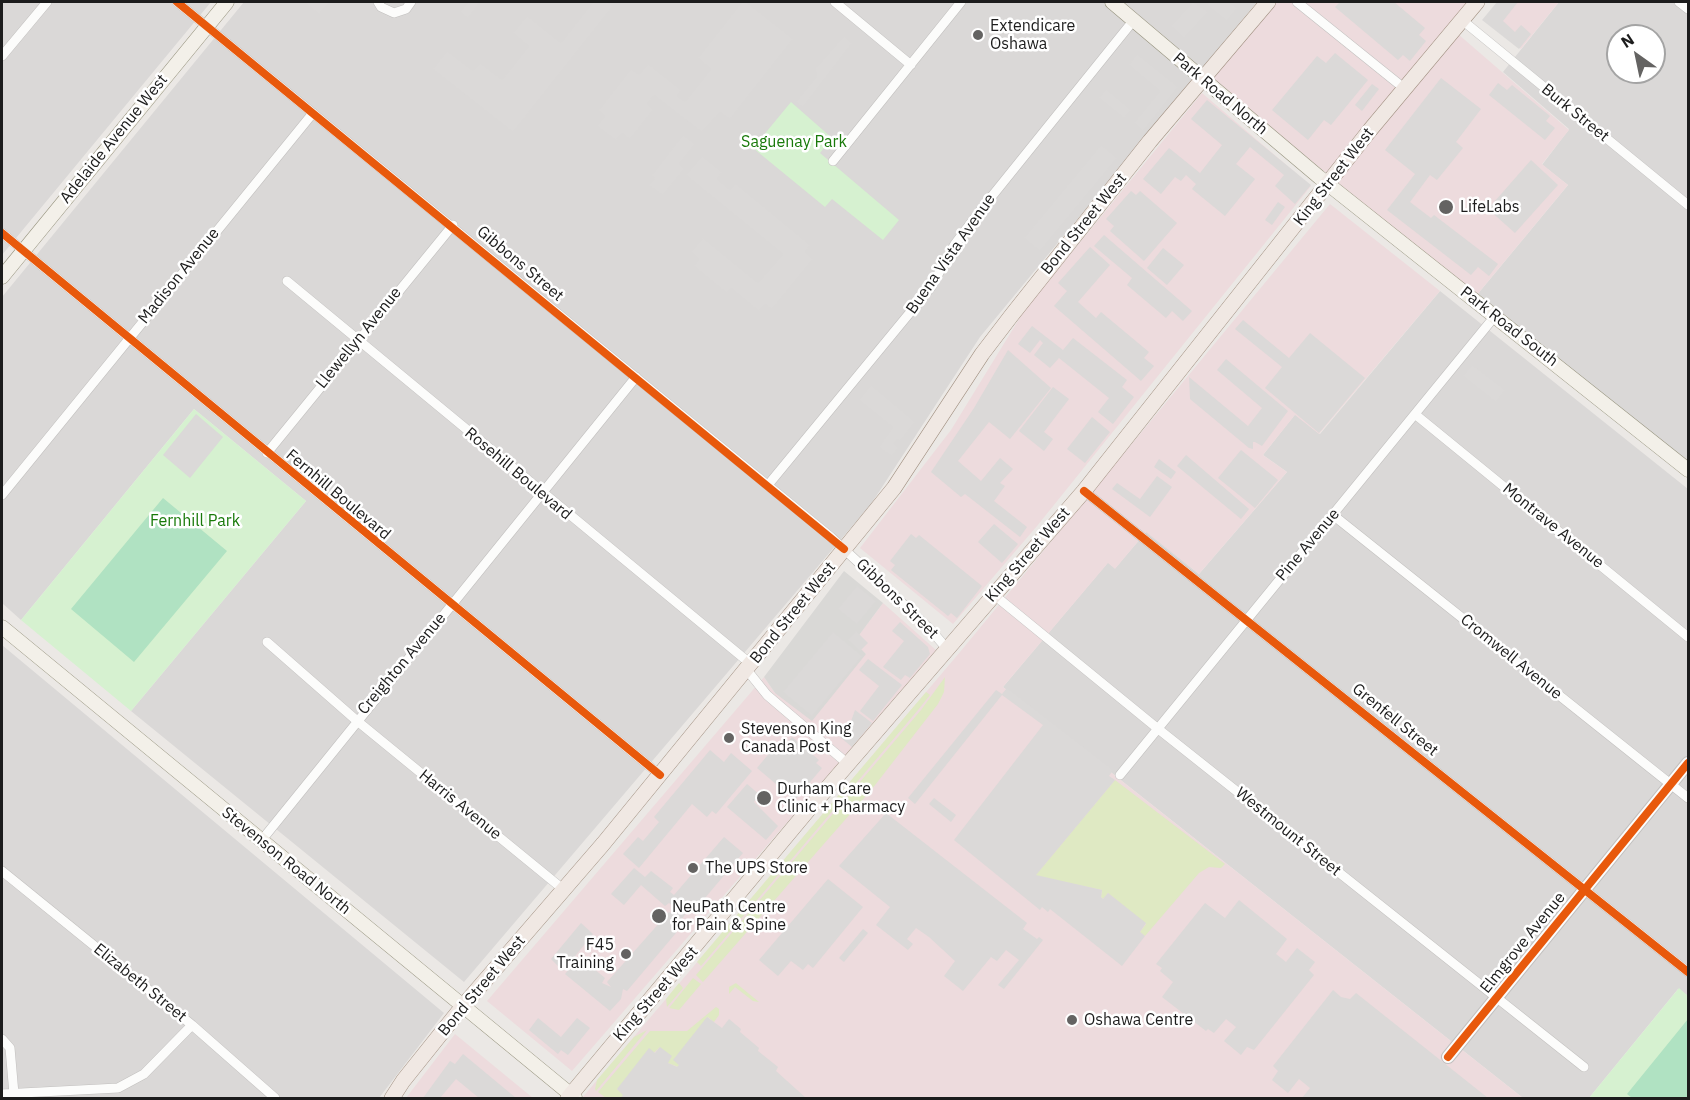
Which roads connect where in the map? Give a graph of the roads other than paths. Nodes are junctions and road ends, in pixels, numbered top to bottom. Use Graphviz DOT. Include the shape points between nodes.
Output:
graph roads {
  1 [pos="47,2"];
  2 [pos="177,2"];
  3 [pos="228,2"];
  4 [pos="378,2"];
  5 [pos="411,2"];
  6 [pos="835,2"];
  7 [pos="962,2"];
  8 [pos="1112,2"];
  9 [pos="1268,2"];
  10 [pos="1297,2"];
  11 [pos="1474,2"];
  12 [pos="1679,2"];
  13 [pos="1689,9"];
  14 [pos="1462,20"];
  15 [pos="1133,21"];
  16 [pos="207,26"];
  17 [pos="2,56"];
  18 [pos="911,64"];
  19 [pos="1202,79"];
  20 [pos="1405,89"];
  21 [pos="313,113"];
  22 [pos="833,161"];
  23 [pos="1329,184"];
  24 [pos="1689,206"];
  25 [pos="453,225"];
  26 [pos="2,233"];
  27 [pos="23,251"];
  28 [pos="2,277"];
  29 [pos="287,281"];
  30 [pos="1495,316"];
  31 [pos="128,338"];
  32 [pos="357,339"];
  33 [pos="636,377"];
  34 [pos="1416,415"];
  35 [pos="267,453"];
  36 [pos="1689,471"];
  37 [pos="768,485"];
  38 [pos="1084,491"];
  39 [pos="542,494"];
  40 [pos="2,495"];
  41 [pos="1333,515"];
  42 [pos="844,549"];
  43 [pos="993,594"];
  44 [pos="450,606"];
  45 [pos="1246,619"];
  46 [pos="2,627"];
  47 [pos="1689,637"];
  48 [pos="267,642"];
  49 [pos="948,650"];
  50 [pos="750,667"];
  51 [pos="356,720"];
  52 [pos="1157,728"];
  53 [pos="1689,763"];
  54 [pos="848,764"];
  55 [pos="660,775"];
  56 [pos="1120,775"];
  57 [pos="1672,785"];
  58 [pos="1689,798"];
  59 [pos="261,841"];
  60 [pos="2,871"];
  61 [pos="1584,889"];
  62 [pos="564,890"];
  63 [pos="1689,972"];
  64 [pos="1497,998"];
  65 [pos="463,1006"];
  66 [pos="192,1025"];
  67 [pos="2,1039"];
  68 [pos="1448,1057"];
  69 [pos="1584,1067"];
  70 [pos="2,1094"];
  71 [pos="14,1094"];
  72 [pos="571,1097"];
  73 [pos="275,1098"];
  74 [pos="392,1098"];
  1 -- 17 [label="street"];
  2 -- 16 [label="street, Gibbons Street"];
  3 -- 16 [label="main road, Adelaide Avenue West"];
  4 -- 5 [label="street" via="393,13 406,9"];
  6 -- 18 [label="street"];
  7 -- 18 [label="street"];
  8 -- 15 [label="main road, Park Road North"];
  9 -- 19 [label="main road, Bond Street West"];
  10 -- 20 [label="street"];
  11 -- 14 [label="main road, King Street West"];
  12 -- 13 [label="street"];
  14 -- 20 [label="main road, King Street West"];
  14 -- 24 [label="street, Burk Street"];
  15 -- 19 [label="main road, Park Road North"];
  15 -- 37 [label="street, Buena Vista Avenue" via="980,211 955,244 931,287"];
  16 -- 21 [label="street, Gibbons Street"];
  16 -- 27 [label="main road, Adelaide Avenue West"];
  18 -- 22 [label="street"];
  19 -- 23 [label="main road, Park Road North"];
  19 -- 42 [label="main road, Bond Street West" via="982,354 919,453"];
  20 -- 23 [label="main road, King Street West"];
  21 -- 25 [label="street, Gibbons Street"];
  21 -- 31 [label="street, Madison Avenue"];
  23 -- 30 [label="main road, Park Road South"];
  23 -- 38 [label="main road, King Street West"];
  25 -- 32 [label="street, Llewellyn Avenue"];
  25 -- 33 [label="street, Gibbons Street"];
  26 -- 27 [label="street, Fernhill Boulevard"];
  27 -- 28 [label="main road, Adelaide Avenue West"];
  27 -- 31 [label="street, Fernhill Boulevard"];
  29 -- 32 [label="street, Rosehill Boulevard"];
  30 -- 34 [label="street, Pine Avenue"];
  30 -- 36 [label="main road, Park Road South"];
  31 -- 35 [label="street, Fernhill Boulevard"];
  31 -- 40 [label="street, Madison Avenue"];
  32 -- 35 [label="street, Llewellyn Avenue"];
  32 -- 39 [label="street, Rosehill Boulevard"];
  33 -- 37 [label="street, Gibbons Street"];
  33 -- 39 [label="street, Creighton Avenue"];
  34 -- 41 [label="street, Pine Avenue"];
  34 -- 47 [label="street, Montrave Avenue"];
  35 -- 44 [label="street, Fernhill Boulevard"];
  37 -- 42 [label="street, Gibbons Street"];
  38 -- 43 [label="main road, King Street West"];
  38 -- 45 [label="street, Grenfell Street"];
  39 -- 44 [label="street, Creighton Avenue"];
  39 -- 50 [label="street, Rosehill Boulevard"];
  41 -- 45 [label="street, Pine Avenue"];
  41 -- 57 [label="street, Cromwell Avenue"];
  42 -- 49 [label="street, Gibbons Street"];
  42 -- 50 [label="main road, Bond Street West"];
  43 -- 49 [label="main road, King Street West"];
  43 -- 52 [label="street, Westmount Street"];
  44 -- 51 [label="street, Creighton Avenue"];
  44 -- 55 [label="street, Fernhill Boulevard"];
  45 -- 52 [label="street, Pine Avenue"];
  45 -- 61 [label="street, Grenfell Street"];
  46 -- 59 [label="main road, Stevenson Road North"];
  48 -- 51 [label="street, Harris Avenue"];
  49 -- 54 [label="main road, King Street West"];
  50 -- 54 [label="street, Rosehill Boulevard" via="767,695"];
  50 -- 55 [label="main road, Bond Street West"];
  51 -- 59 [label="street, Creighton Avenue"];
  51 -- 62 [label="street, Harris Avenue"];
  52 -- 56 [label="street, Pine Avenue"];
  52 -- 64 [label="street, Westmount Street"];
  53 -- 57 [label="street, Elmgrove Avenue"];
  54 -- 72 [label="main road, King Street West"];
  55 -- 62 [label="main road, Bond Street West"];
  57 -- 58 [label="street, Cromwell Avenue"];
  57 -- 61 [label="street, Elmgrove Avenue"];
  59 -- 65 [label="main road, Stevenson Road North"];
  60 -- 66 [label="street, Elizabeth Street"];
  61 -- 63 [label="street, Grenfell Street"];
  61 -- 64 [label="street, Elmgrove Avenue"];
  62 -- 65 [label="main road, Bond Street West"];
  64 -- 68 [label="street, Elmgrove Avenue"];
  64 -- 69 [label="street, Westmount Street"];
  65 -- 72 [label="main road, Stevenson Road North"];
  65 -- 74 [label="main road, Bond Street West"];
  66 -- 71 [label="street" via="144,1074 118,1088"];
  66 -- 73 [label="street, Elizabeth Street"];
  67 -- 71 [label="street" via="10,1048"];
  70 -- 71 [label="street"];
}
